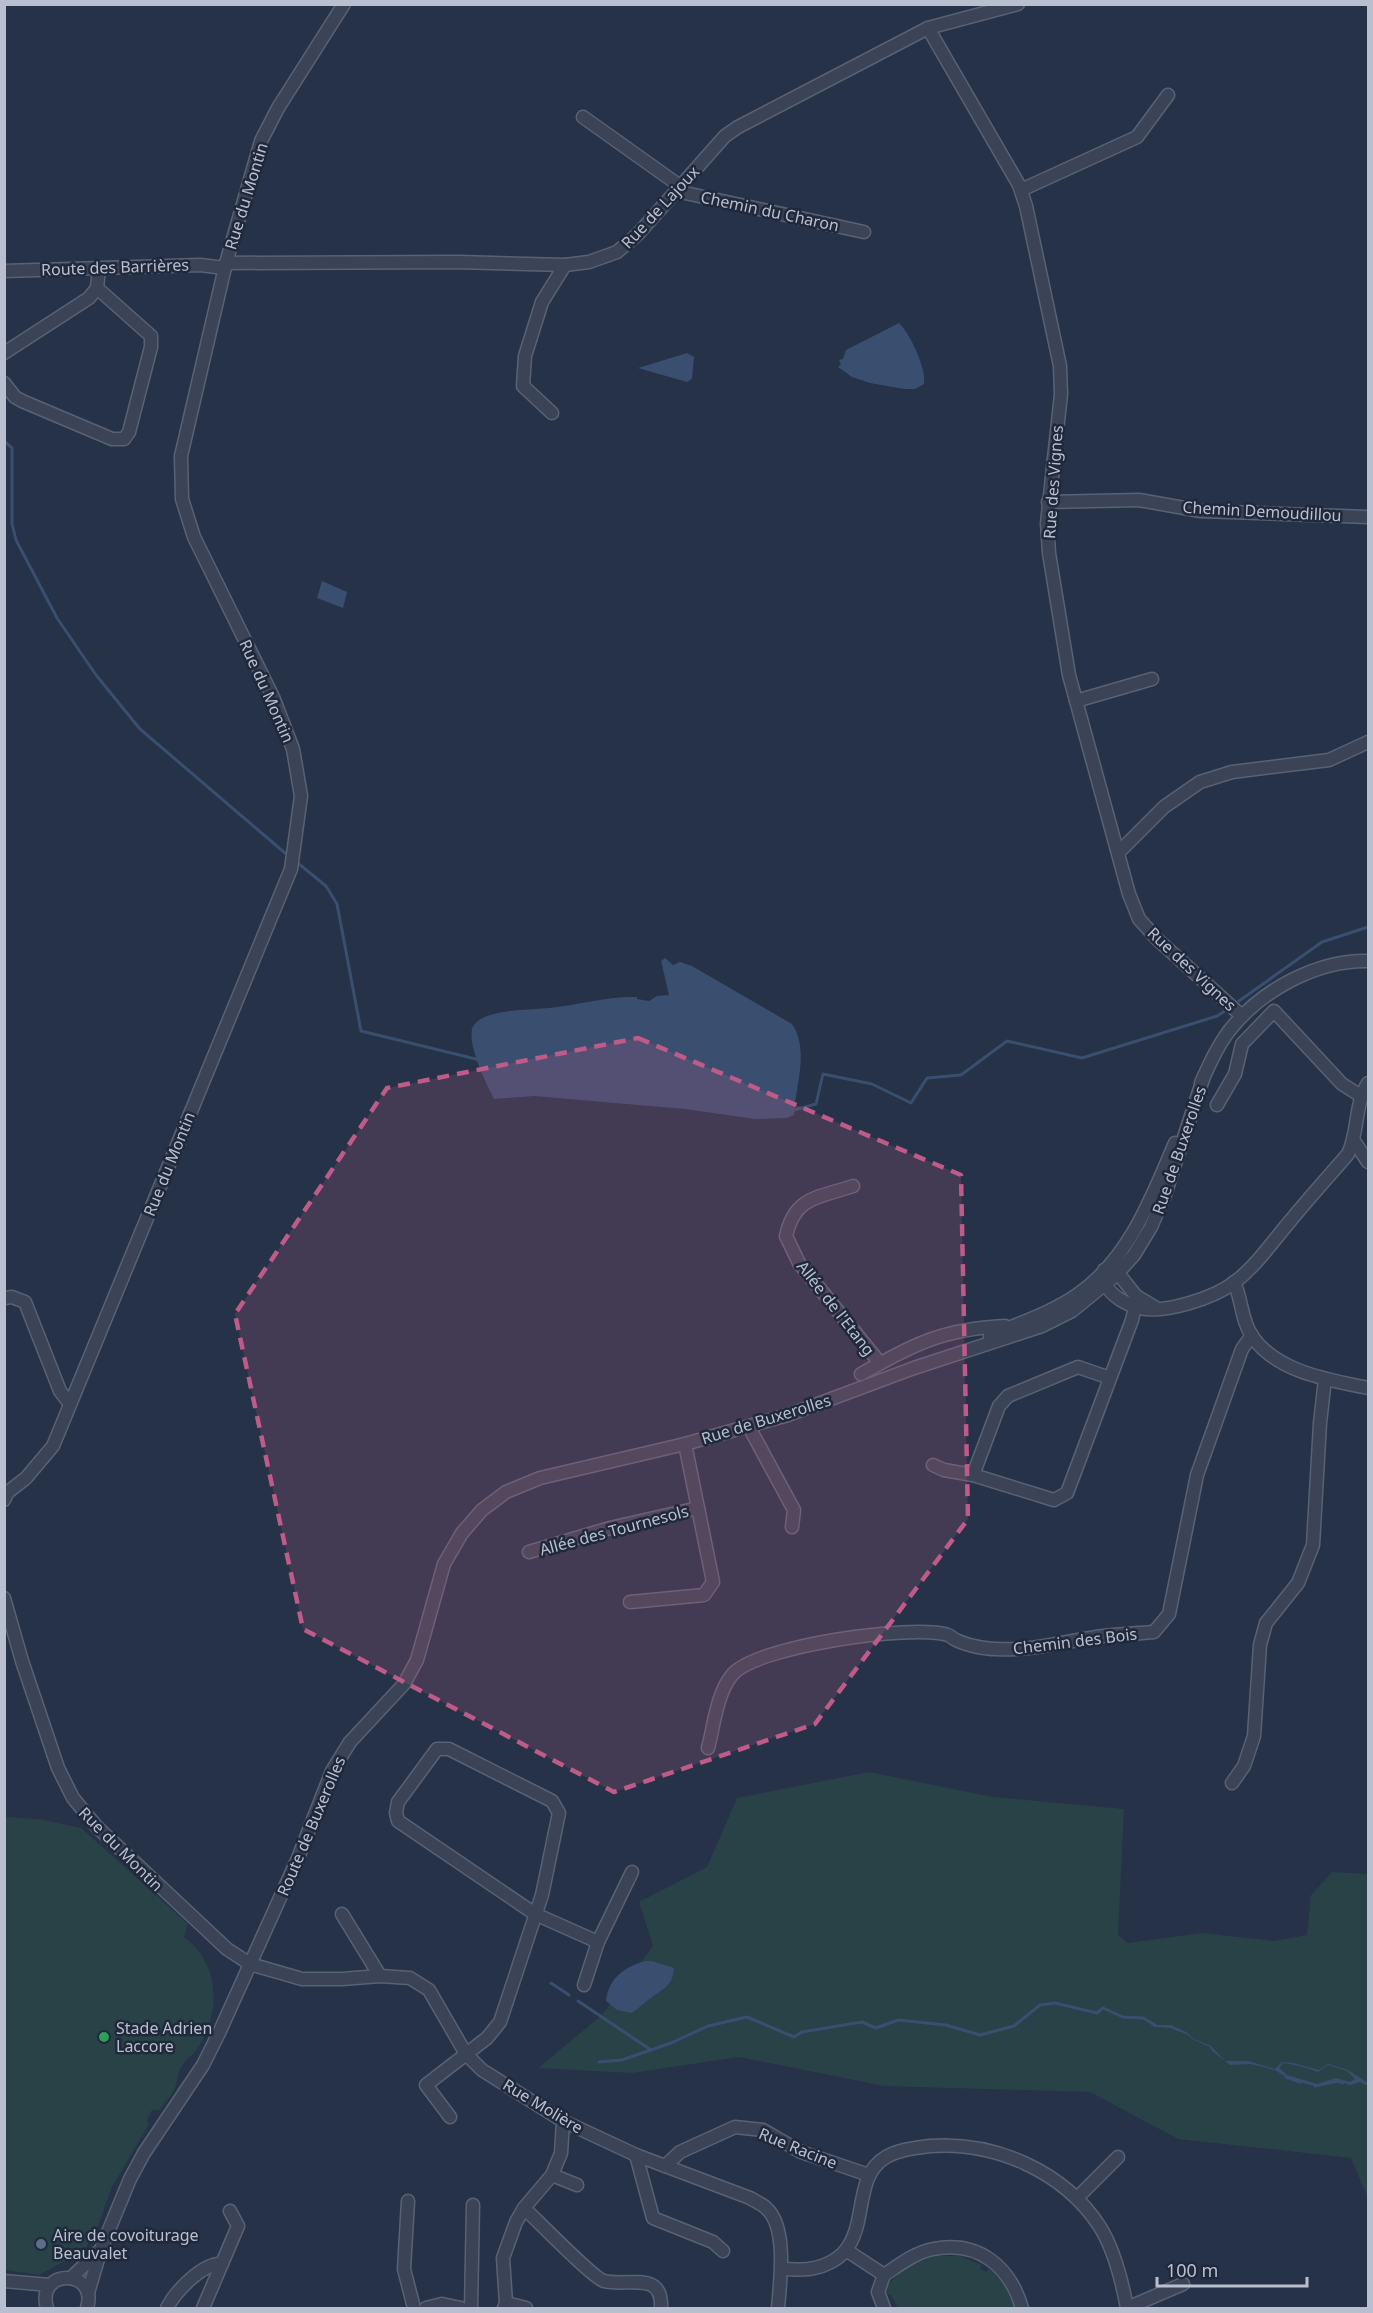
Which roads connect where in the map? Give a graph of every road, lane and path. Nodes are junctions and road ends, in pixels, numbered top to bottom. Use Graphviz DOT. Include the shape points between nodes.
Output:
graph roads {
  1 [pos="344,4"];
  2 [pos="1018,4"];
  3 [pos="928,28"];
  4 [pos="1168,95"];
  5 [pos="583,117"];
  6 [pos="678,188"];
  7 [pos="1021,190"];
  8 [pos="864,232"];
  9 [pos="565,265"];
  10 [pos="226,266"];
  11 [pos="99,268"];
  12 [pos="4,271"];
  13 [pos="97,288"];
  14 [pos="4,353"];
  15 [pos="4,383"];
  16 [pos="552,413"];
  17 [pos="1048,502"];
  18 [pos="1368,517"];
  19 [pos="1152,679"];
  20 [pos="1076,701"];
  21 [pos="1368,742"];
  22 [pos="1119,852"];
  23 [pos="1368,961"];
  24 [pos="1242,1016"];
  25 [pos="1368,1083"];
  26 [pos="1361,1096"];
  27 [pos="1217,1105"];
  28 [pos="1354,1141"];
  29 [pos="1368,1162"];
  30 [pos="853,1186"];
  31 [pos="1110,1273"];
  32 [pos="1234,1282"];
  33 [pos="1106,1285"];
  34 [pos="4,1298"];
  35 [pos="1135,1307"];
  36 [pos="1156,1308"];
  37 [pos="1014,1325"];
  38 [pos="1252,1335"];
  39 [pos="908,1347"];
  40 [pos="880,1363"];
  41 [pos="914,1368"];
  42 [pos="861,1374"];
  43 [pos="1110,1378"];
  44 [pos="1325,1379"];
  45 [pos="1368,1388"];
  46 [pos="70,1404"];
  47 [pos="749,1426"];
  48 [pos="685,1444"];
  49 [pos="933,1465"];
  50 [pos="973,1475"];
  51 [pos="6,1493"];
  52 [pos="698,1508"];
  53 [pos="792,1527"];
  54 [pos="530,1552"];
  55 [pos="4,1598"];
  56 [pos="630,1602"];
  57 [pos="708,1748"];
  58 [pos="1232,1783"];
  59 [pos="632,1872"];
  60 [pos="342,1914"];
  61 [pos="535,1914"];
  62 [pos="598,1942"];
  63 [pos="250,1964"];
  64 [pos="380,1976"];
  65 [pos="584,1984"];
  66 [pos="466,2054"];
  67 [pos="450,2117"];
  68 [pos="563,2121"];
  69 [pos="636,2155"];
  70 [pos="1118,2157"];
  71 [pos="665,2166"];
  72 [pos="552,2175"];
  73 [pos="870,2175"];
  74 [pos="577,2185"];
  75 [pos="1077,2198"];
  76 [pos="408,2201"];
  77 [pos="473,2205"];
  78 [pos="524,2208"];
  79 [pos="231,2211"];
  80 [pos="100,2249"];
  81 [pos="846,2250"];
  82 [pos="723,2251"];
  83 [pos="222,2264"];
  84 [pos="782,2269"];
  85 [pos="884,2275"];
  86 [pos="71,2278"];
  87 [pos="4,2281"];
  88 [pos="17,2283"];
  89 [pos="1183,2284"];
  90 [pos="50,2285"];
  91 [pos="88,2293"];
  92 [pos="46,2306"];
  93 [pos="505,2306"];
  94 [pos="88,2308"];
  95 [pos="167,2308"];
  96 [pos="203,2308"];
  97 [pos="414,2308"];
  98 [pos="426,2308"];
  99 [pos="460,2308"];
  100 [pos="471,2308"];
  101 [pos="526,2308"];
  102 [pos="661,2308"];
  103 [pos="778,2308"];
  104 [pos="884,2308"];
  105 [pos="1022,2308"];
  106 [pos="1127,2308"];
  1 -- 10 [label="street, Rue du Montin" via="261,141"];
  2 -- 3 [label="street, Rue de Lajoux"];
  3 -- 6 [label="street, Rue de Lajoux" via="738,127"];
  3 -- 7 [label="street, Rue des Vignes"];
  4 -- 7 [label="street" via="1137,137"];
  5 -- 6 [label="street"];
  6 -- 8 [label="street, Chemin du Charon"];
  6 -- 9 [label="street, Rue de Lajoux" via="617,252"];
  7 -- 17 [label="street, Rue des Vignes" via="1060,366 1061,394"];
  9 -- 10 [label="street, Rue de Lajoux" via="424,262"];
  9 -- 16 [label="street" via="542,302 525,356 523,386"];
  10 -- 11 [label="street, Route des Barrières"];
  10 -- 46 [label="street, Rue du Montin" via="181,456 182,499 194,537 273,697 293,749 301,796 287,879"];
  11 -- 12 [label="street, Route des Barrières"];
  11 -- 13 [label="street"];
  13 -- 14 [label="street" via="88,298"];
  13 -- 15 [label="street" via="151,336 129,432 124,439 112,439 22,401"];
  17 -- 18 [label="street, Chemin Demoudillou" via="1139,500 1201,511"];
  17 -- 20 [label="street, Rue des Vignes" via="1049,553"];
  19 -- 20 [label="street"];
  20 -- 22 [label="street, Rue des Vignes"];
  21 -- 22 [label="street" via="1329,760 1232,772 1200,782 1164,807"];
  22 -- 24 [label="street, Rue des Vignes" via="1139,919"];
  23 -- 24 [label="street, Rue de Buxerolles" via="1308,972 1263,998"];
  24 -- 31 [label="street, Rue de Buxerolles" via="1217,1049 1204,1076 1151,1227 1134,1255"];
  25 -- 26 [label="street"];
  26 -- 27 [label="street" via="1342,1084 1274,1011 1242,1044 1235,1074"];
  26 -- 28 [label="street"];
  28 -- 29 [label="street"];
  28 -- 32 [label="street" via="1348,1154 1258,1260"];
  30 -- 40 [label="street, Allée de l'Etang" via="801,1204 790,1219 786,1236 799,1263"];
  31 -- 33 [label="street, Rue de Buxerolles"];
  31 -- 36 [label="street" via="1121,1277 1136,1296"];
  31 -- 37 [label="street, Rue de Buxerolles" via="1056,1307"];
  32 -- 36 [label="street" via="1182,1305"];
  32 -- 38 [label="street"];
  33 -- 35 [label="street"];
  33 -- 41 [label="street, Rue de Buxerolles" via="1072,1311 1042,1326"];
  34 -- 46 [label="street" via="25,1302 60,1391"];
  35 -- 36 [label="street"];
  35 -- 43 [label="street"];
  37 -- 39 [label="street" via="972,1327"];
  37 -- 41 [label="street, Rue de Buxerolles"];
  38 -- 44 [label="street" via="1273,1357"];
  38 -- 57 [label="street, Chemin des Bois" via="1242,1349 1197,1475 1169,1614 1154,1632 1093,1637 1039,1648 994,1649 957,1641 948,1635 907,1632 784,1650 747,1663 731,1675"];
  39 -- 40 [label="street"];
  39 -- 41 [label="street"];
  40 -- 42 [label="street"];
  41 -- 47 [label="street, Rue de Buxerolles"];
  43 -- 50 [label="street" via="1078,1367 1008,1396 999,1406"];
  43 -- 50 [label="street" via="1067,1493 1054,1500"];
  44 -- 45 [label="street"];
  44 -- 58 [label="street" via="1313,1545 1298,1583 1266,1623 1260,1645 1254,1736 1244,1766"];
  46 -- 51 [label="street, Rue du Montin" via="53,1446 26,1478"];
  47 -- 48 [label="street, Rue de Buxerolles"];
  47 -- 53 [label="street" via="794,1510"];
  48 -- 52 [label="street"];
  48 -- 63 [label="street, Route de Buxerolles" via="574,1469 514,1488 482,1510 462,1533 444,1564 417,1660 404,1684 350,1742 332,1771"];
  49 -- 50 [label="street"];
  52 -- 54 [label="street, Allée des Tournesols"];
  52 -- 56 [label="street" via="713,1582 704,1595"];
  55 -- 63 [label="street, Rue du Montin" via="58,1768 72,1798 205,1930"];
  59 -- 62 [label="street"];
  60 -- 64 [label="street"];
  61 -- 61 [label="street" via="559,1813 552,1801 450,1749 437,1749 398,1802 398,1821"];
  61 -- 62 [label="street"];
  61 -- 66 [label="street" via="500,2022"];
  62 -- 65 [label="street"];
  63 -- 64 [label="street, Rue Molière" via="302,1979"];
  63 -- 80 [label="street, Route de Buxerolles" via="203,2065 130,2179"];
  64 -- 66 [label="street, Rue Molière" via="410,1978 429,1990"];
  66 -- 67 [label="street" via="426,2085"];
  66 -- 68 [label="street, Rue Molière" via="482,2070"];
  68 -- 69 [label="street, Rue Molière"];
  68 -- 72 [label="street" via="561,2152"];
  69 -- 71 [label="street, Rue Molière"];
  69 -- 82 [label="street" via="653,2218 713,2242"];
  70 -- 75 [label="street"];
  71 -- 73 [label="street, Rue Racine" via="680,2152 735,2127 763,2130 801,2152"];
  71 -- 84 [label="street, Rue Molière" via="767,2208 777,2225"];
  72 -- 74 [label="street"];
  72 -- 78 [label="street"];
  73 -- 75 [label="street" via="885,2157 908,2148 954,2144 992,2150 1025,2163"];
  73 -- 81 [label="street" via="858,2227"];
  75 -- 106 [label="street" via="1100,2227 1117,2264"];
  76 -- 97 [label="street" via="404,2269"];
  77 -- 100 [label="street"];
  78 -- 93 [label="street" via="503,2258"];
  78 -- 102 [label="street" via="603,2281 648,2283 655,2287"];
  79 -- 83 [label="street" via="238,2226"];
  80 -- 86 [label="street, Route de Buxerolles"];
  80 -- 91 [label="street, Route de Buxerolles"];
  81 -- 84 [label="street" via="834,2260 809,2269"];
  81 -- 85 [label="street"];
  83 -- 95 [label="street" via="210,2265 183,2287"];
  83 -- 96 [label="street"];
  84 -- 103 [label="street, Rue Molière"];
  85 -- 104 [label="street" via="878,2292"];
  85 -- 105 [label="street" via="909,2258 933,2249 961,2248 982,2254 1004,2270"];
  86 -- 90 [label="street"];
  86 -- 91 [label="street"];
  87 -- 88 [label="street"];
  88 -- 90 [label="street"];
  88 -- 92 [label="street"];
  89 -- 106 [label="street"];
  90 -- 92 [label="street"];
  91 -- 94 [label="street, Route de Buxerolles"];
  93 -- 101 [label="street"];
  98 -- 99 [label="street" via="442,2304"];
}
